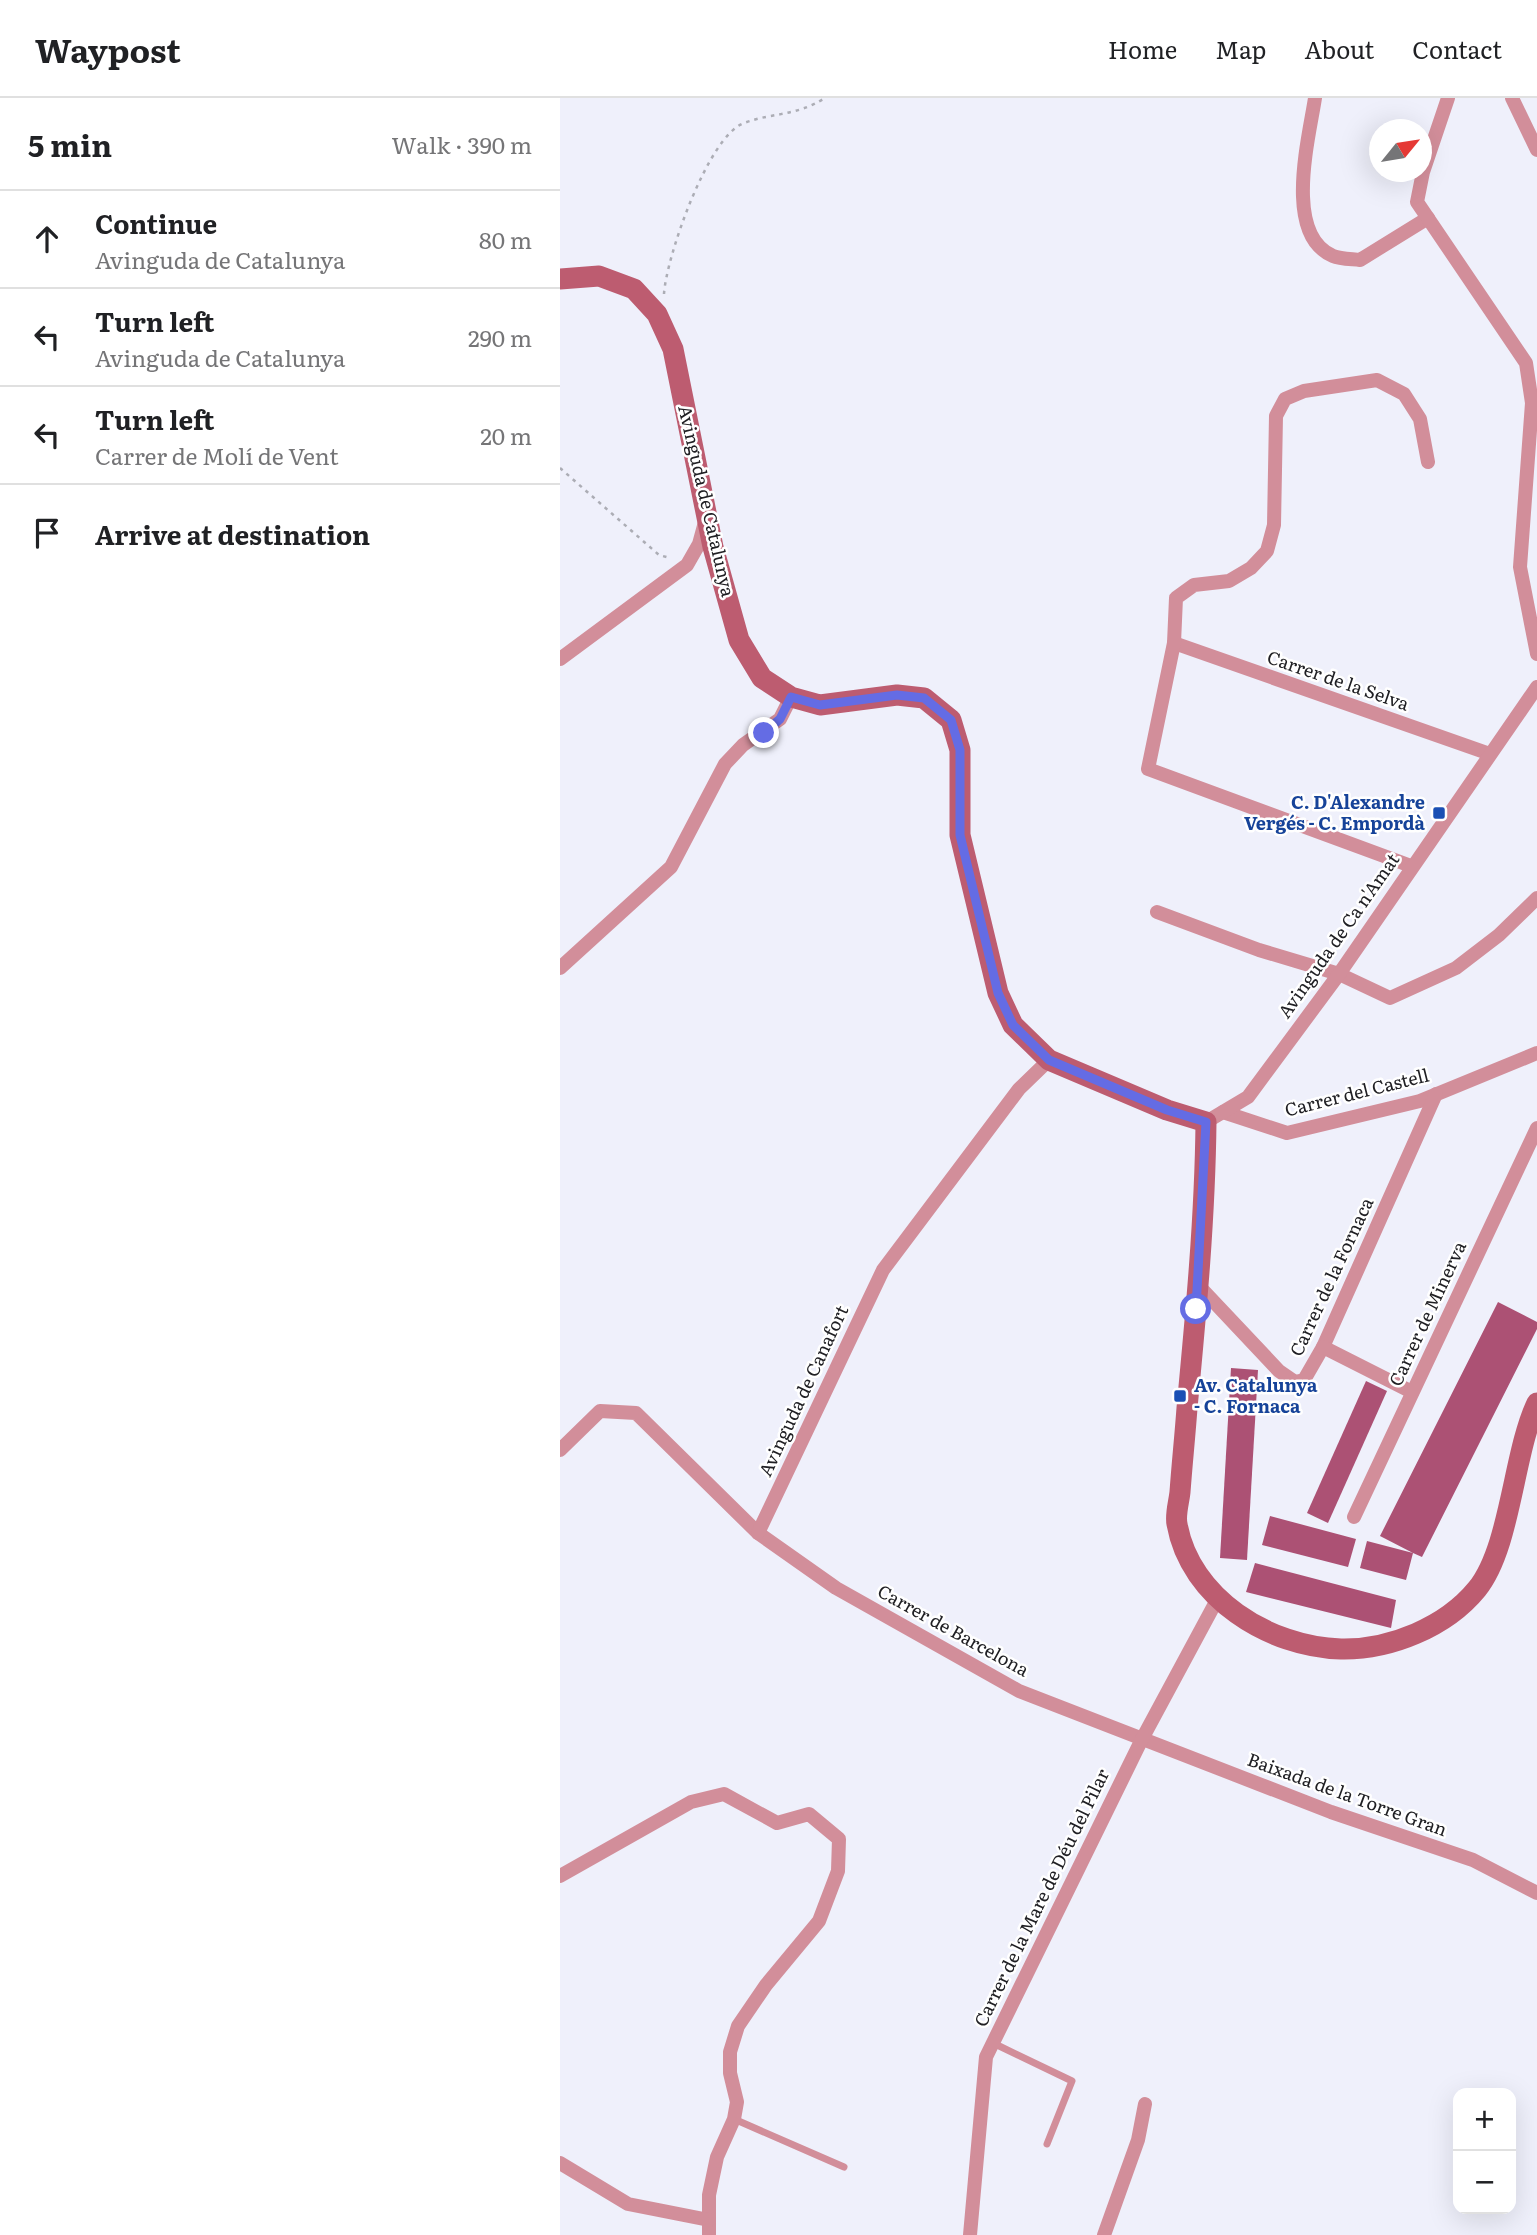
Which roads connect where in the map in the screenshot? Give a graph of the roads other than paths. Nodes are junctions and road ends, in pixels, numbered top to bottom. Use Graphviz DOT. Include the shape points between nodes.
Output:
graph roads {
  1 [pos="1315,98"];
  2 [pos="1448,98"];
  3 [pos="1512,98"];
  4 [pos="1537,150"];
  5 [pos="1428,218"];
  6 [pos="560,279"];
  7 [pos="1427,461"];
  8 [pos="706,516"];
  9 [pos="1174,643"];
  10 [pos="1537,654"];
  11 [pos="560,659"];
  12 [pos="1537,687"];
  13 [pos="791,697"];
  14 [pos="1490,754"];
  15 [pos="1411,866"];
  16 [pos="1537,898"];
  17 [pos="1157,912"];
  18 [pos="560,968"];
  19 [pos="1339,974"];
  20 [pos="1537,1053"];
  21 [pos="1049,1060"];
  22 [pos="1437,1094"];
  23 [pos="1215,1117"];
  24 [pos="1537,1128"];
  25 [pos="1198,1285"];
  26 [pos="1323,1347"];
  27 [pos="1412,1392"];
  28 [pos="1537,1403"];
  29 [pos="560,1450"];
  30 [pos="1354,1517"];
  31 [pos="758,1533"];
  32 [pos="1218,1598"];
  33 [pos="1141,1741"];
  34 [pos="560,1876"];
  35 [pos="1537,1893"];
  36 [pos="992,2042"];
  37 [pos="1144,2104"];
  38 [pos="734,2119"];
  39 [pos="1047,2144"];
  40 [pos="560,2163"];
  41 [pos="844,2167"];
  42 [pos="709,2227"];
  43 [pos="970,2235"];
  44 [pos="1104,2235"];
  1 -- 5 [label="street" via="1303,182 1304,215 1311,236 1332,256 1360,260"];
  2 -- 5 [label="street" via="1417,202"];
  3 -- 4 [label="street"];
  5 -- 10 [label="street" via="1526,363 1532,403 1520,566"];
  6 -- 8 [label="street, Avinguda de Catalunya" via="599,275 634,289 662,326 673,349"];
  7 -- 9 [label="street" via="1419,419 1404,394 1377,380 1304,391 1285,399 1276,416 1275,525 1267,551 1229,581 1194,585 1176,598"];
  8 -- 11 [label="street" via="704,532 687,565"];
  8 -- 13 [label="street, Avinguda de Catalunya" via="739,640 762,678"];
  9 -- 14 [label="street, Carrer de la Selva"];
  9 -- 15 [label="street" via="1148,769"];
  12 -- 14 [label="street, Avinguda de Ca n'Amat"];
  13 -- 18 [label="street" via="780,719 725,764 671,867"];
  13 -- 21 [label="street, Avinguda de Catalunya" via="820,705 897,695 924,698 951,720 960,750 960,835 998,993 1013,1025"];
  14 -- 15 [label="street, Avinguda de Ca n'Amat"];
  15 -- 19 [label="street, Avinguda de Ca n'Amat"];
  16 -- 19 [label="street" via="1456,968 1390,998"];
  17 -- 19 [label="street"];
  19 -- 23 [label="street, Avinguda de Ca n'Amat" via="1248,1097"];
  20 -- 22 [label="street, Carrer del Castell"];
  21 -- 23 [label="street, Avinguda de Catalunya" via="1167,1110"];
  21 -- 31 [label="street, Avinguda de Canafort" via="1019,1089 883,1270"];
  22 -- 23 [label="street, Carrer del Castell" via="1287,1133"];
  22 -- 26 [label="street, Carrer de la Fornaca"];
  23 -- 25 [label="street"];
  24 -- 27 [label="street, Carrer de Minerva"];
  25 -- 26 [label="street, Carrer de la Fornaca" via="1279,1371 1295,1382 1304,1380"];
  25 -- 32 [label="street" via="1177,1522 1193,1567"];
  26 -- 27 [label="street"];
  27 -- 30 [label="street, Carrer de Minerva"];
  28 -- 32 [label="street" via="1495,1555 1478,1588 1441,1622 1395,1642 1341,1649 1251,1626"];
  29 -- 31 [label="street" via="600,1411 636,1413"];
  31 -- 33 [label="street, Carrer de Barcelona" via="836,1588 1018,1691"];
  32 -- 33 [label="street, Carrer de la Mare de Déu del Pilar"];
  33 -- 35 [label="street, Baixada de la Torre Gran" via="1473,1860"];
  33 -- 36 [label="street, Carrer de la Mare de Déu del Pilar"];
  34 -- 38 [label="street" via="691,1802 724,1794 777,1824 809,1814 839,1839 838,1871 819,1921 738,2026 730,2052 737,2102"];
  36 -- 39 [label="lane" via="1072,2081"];
  36 -- 43 [label="street, Carrer de la Mare de Déu del Pilar" via="986,2057"];
  37 -- 44 [label="street" via="1138,2140"];
  38 -- 41 [label="lane"];
  38 -- 42 [label="street" via="717,2157 709,2195"];
  40 -- 42 [label="street" via="628,2204"];
}
